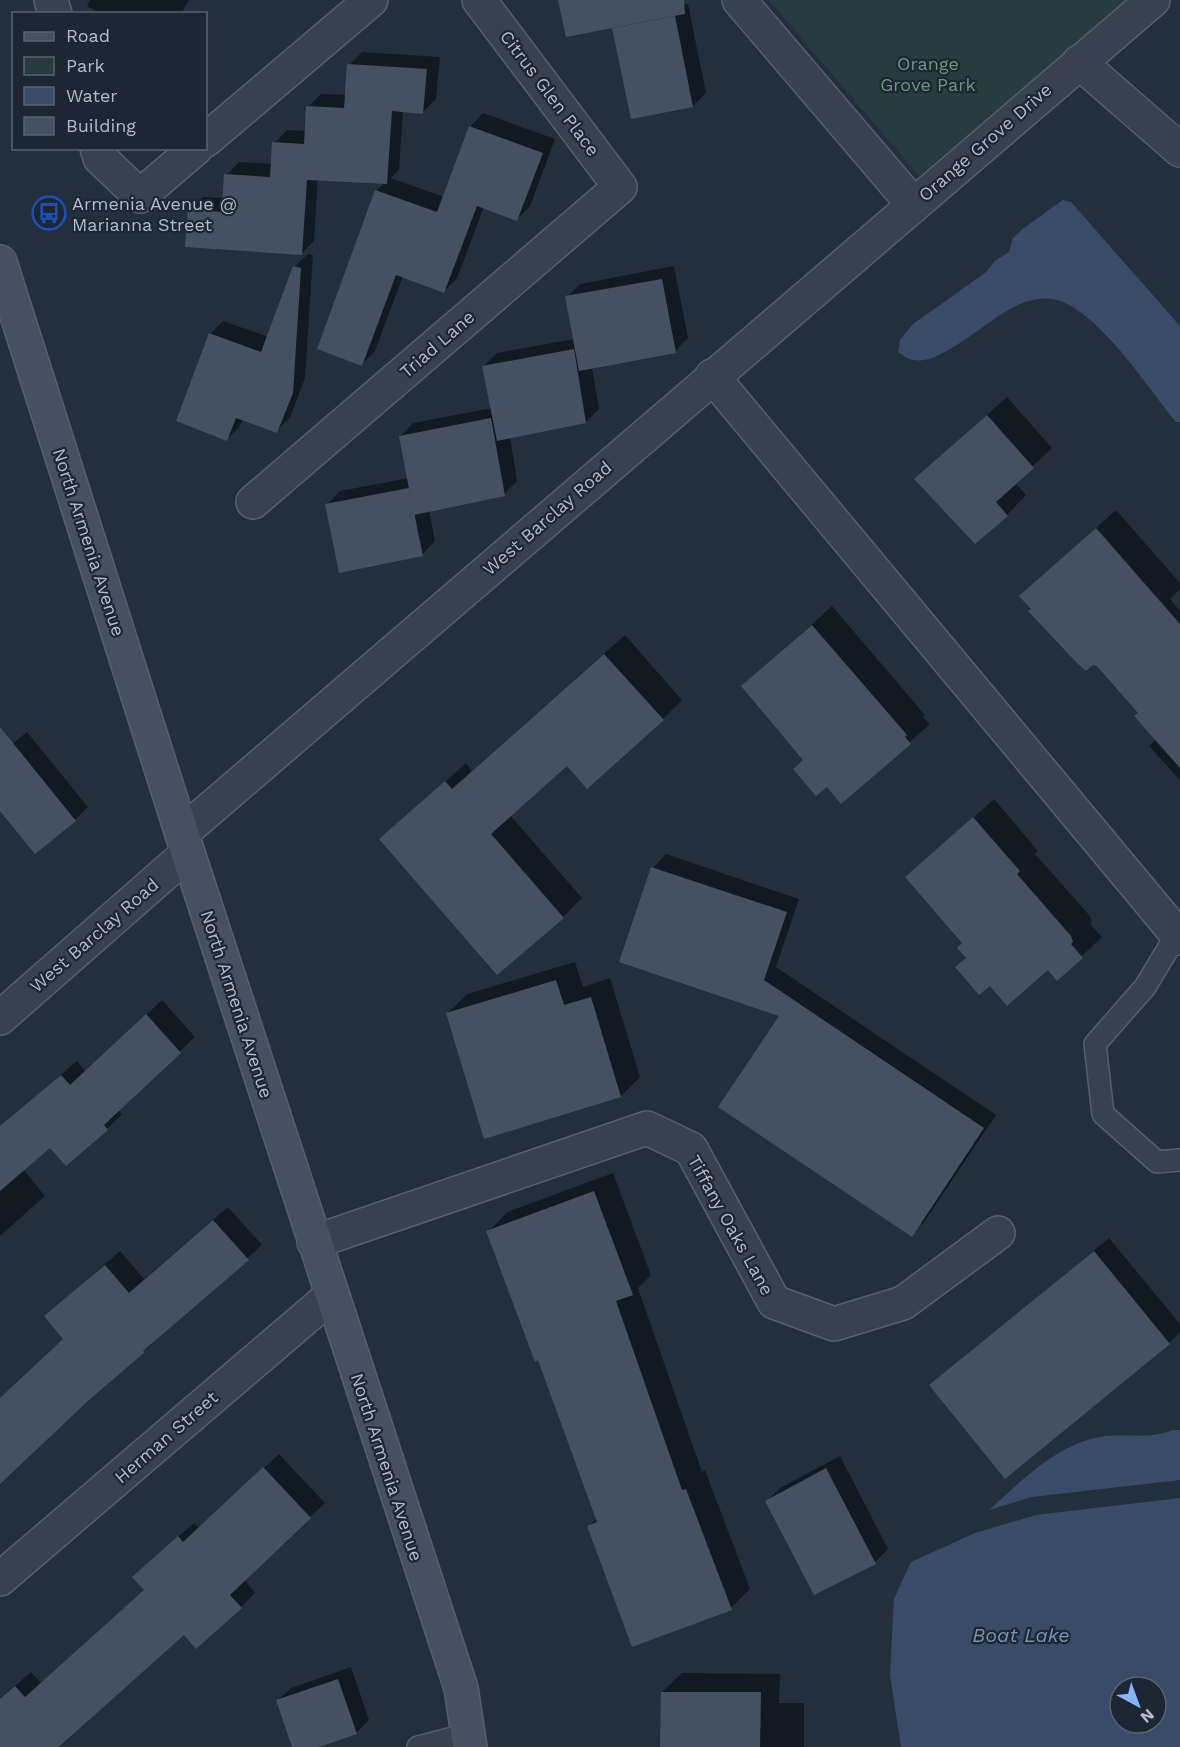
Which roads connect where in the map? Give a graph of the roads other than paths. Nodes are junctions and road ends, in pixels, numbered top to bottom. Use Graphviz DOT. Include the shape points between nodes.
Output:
graph roads {
  1 [pos="371,0"];
  2 [pos="479,0"];
  3 [pos="739,0"];
  4 [pos="1153,0"];
  5 [pos="1079,62"];
  6 [pos="207,139"];
  7 [pos="98,150"];
  8 [pos="194,150"];
  9 [pos="1180,150"];
  10 [pos="620,187"];
  11 [pos="913,204"];
  12 [pos="0,262"];
  13 [pos="6,307"];
  14 [pos="712,376"];
  15 [pos="254,502"];
  16 [pos="185,843"];
  17 [pos="1179,936"];
  18 [pos="0,1018"];
  19 [pos="1180,1160"];
  20 [pos="998,1233"];
  21 [pos="314,1242"];
  22 [pos="332,1295"];
  23 [pos="0,1579"];
  24 [pos="469,1741"];
  25 [pos="418,1747"];
  1 -- 6 [label="street"];
  2 -- 10 [label="street, Citrus Glen Place"];
  3 -- 11 [label="street, Orange Grove Drive"];
  4 -- 5 [label="street, Orange Grove Drive"];
  5 -- 9 [label="street"];
  5 -- 11 [label="street, Orange Grove Drive"];
  7 -- 8 [label="street" via="100,158 140,196"];
  10 -- 15 [label="street, Triad Lane"];
  11 -- 14 [label="street, West Barclay Road"];
  12 -- 13 [label="main road, North Armenia Avenue"];
  13 -- 16 [label="main road, North Armenia Avenue"];
  14 -- 16 [label="street, West Barclay Road"];
  14 -- 17 [label="street"];
  16 -- 18 [label="street, West Barclay Road"];
  16 -- 21 [label="main road, North Armenia Avenue"];
  17 -- 19 [label="lane" via="1145,987 1095,1044 1103,1114 1157,1162"];
  20 -- 21 [label="street, Tiffany Oaks Lane" via="903,1303 834,1324 774,1302 691,1149 646,1128"];
  21 -- 22 [label="main road, North Armenia Avenue"];
  22 -- 23 [label="street, Herman Street"];
  22 -- 24 [label="main road, North Armenia Avenue" via="460,1688"];
  24 -- 25 [label="lane"];
}
